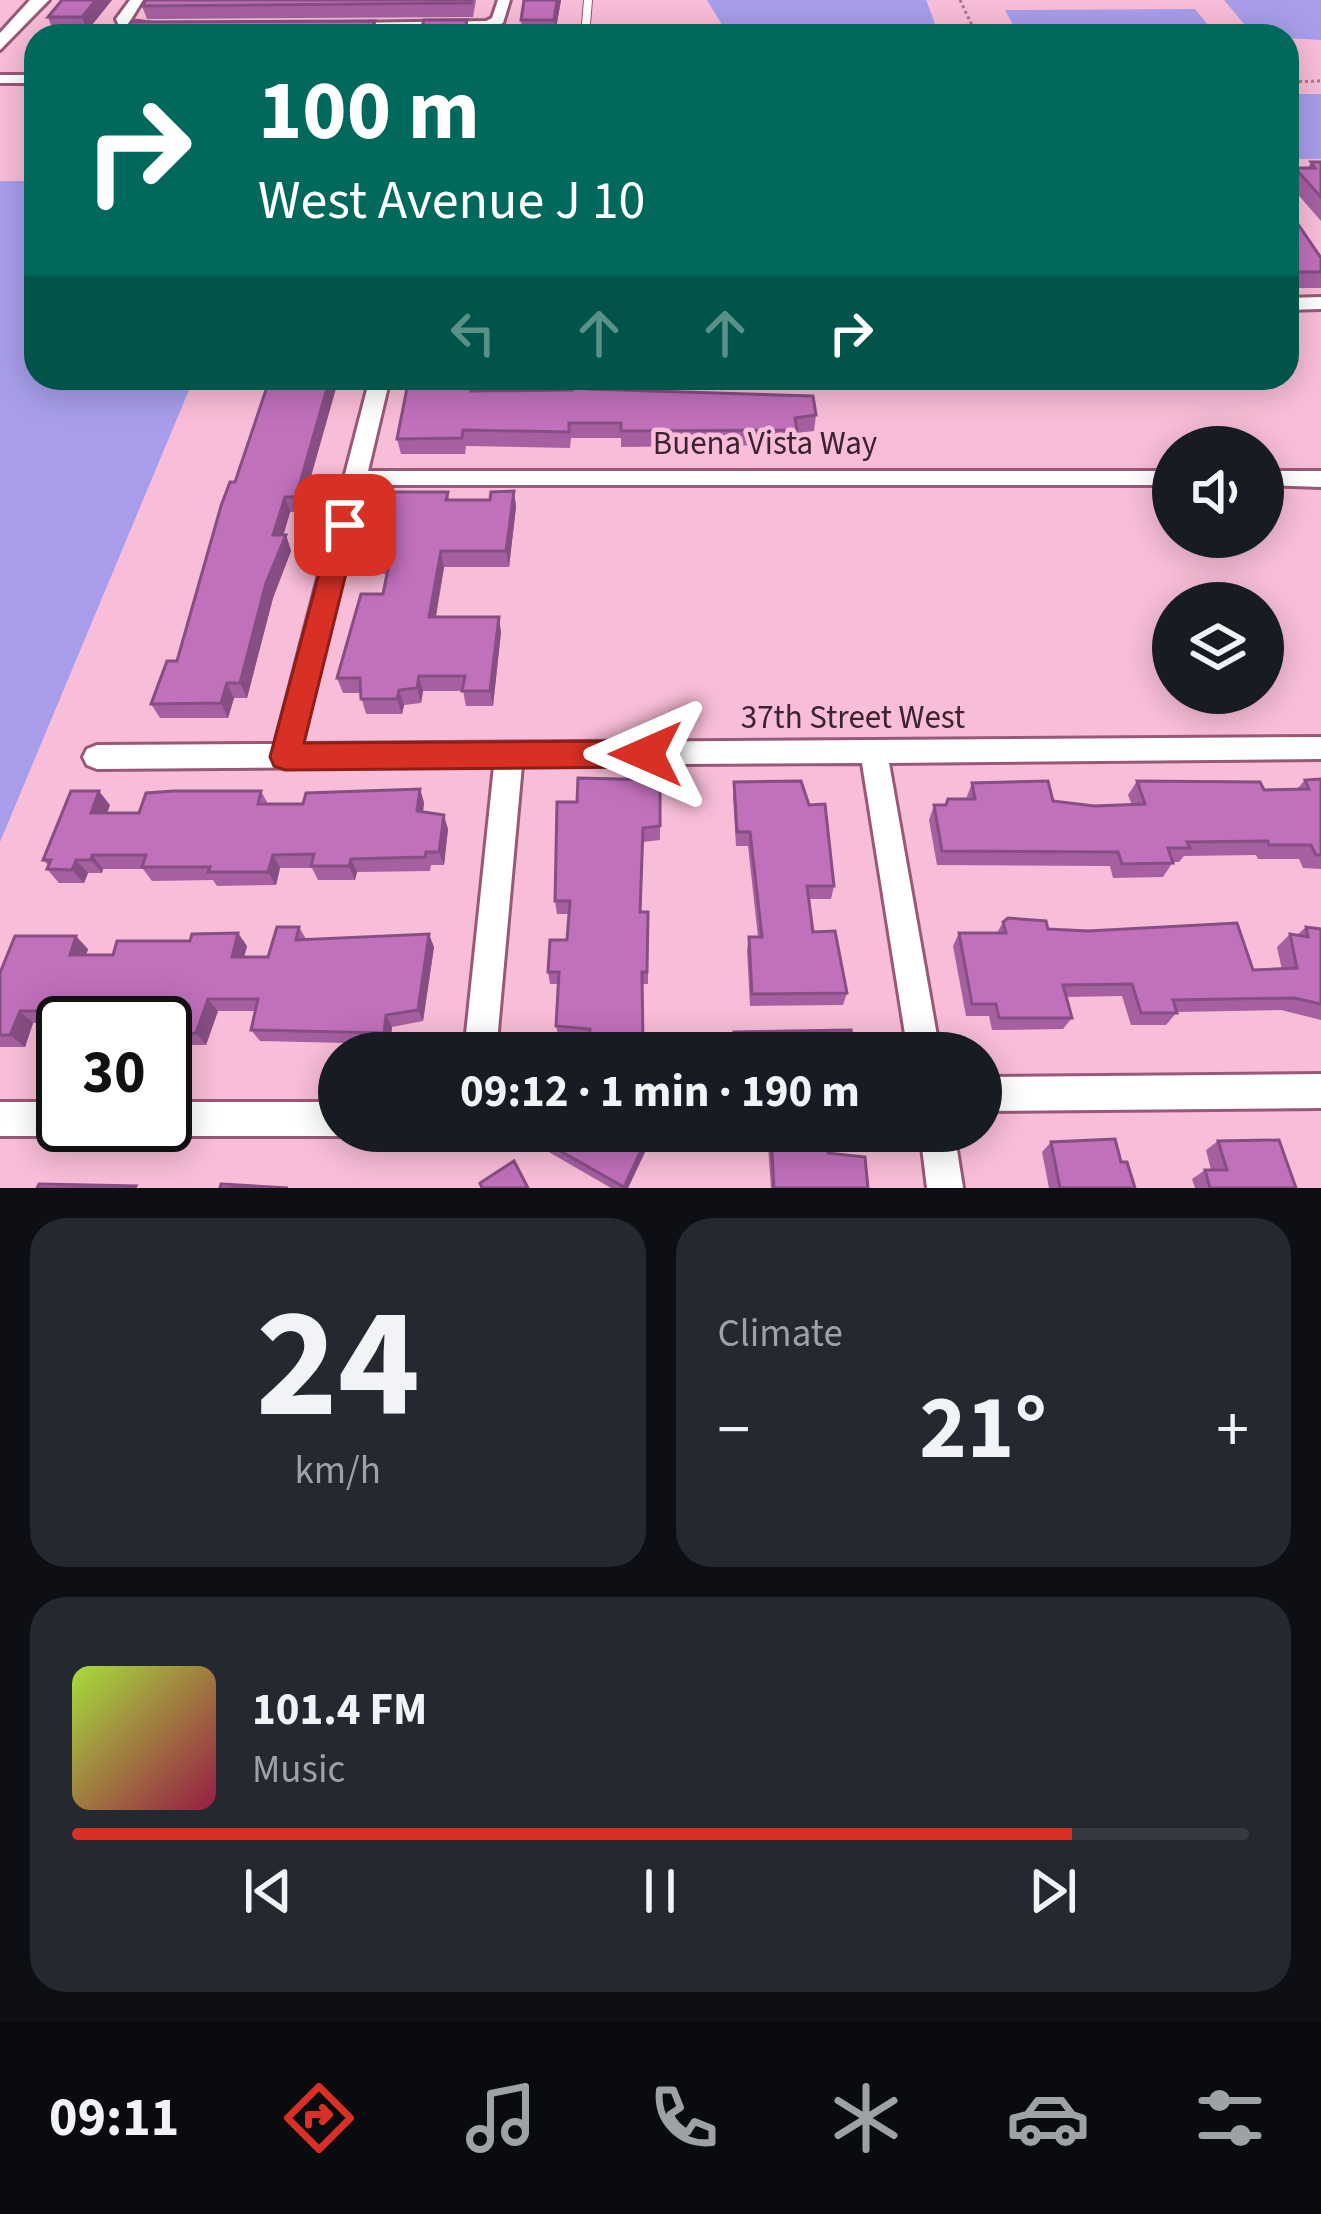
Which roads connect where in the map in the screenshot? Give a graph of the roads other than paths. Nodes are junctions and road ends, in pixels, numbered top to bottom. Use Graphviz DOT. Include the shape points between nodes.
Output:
graph roads {
  1 [pos="40,0"];
  2 [pos="504,0"];
  3 [pos="484,24"];
  4 [pos="0,44"];
  5 [pos="377,390"];
  6 [pos="357,478"];
  7 [pos="1152,478"];
  8 [pos="1284,478"];
  9 [pos="1321,479"];
  10 [pos="1321,748"];
  11 [pos="874,753"];
  12 [pos="508,755"];
  13 [pos="285,757"];
  14 [pos="98,758"];
  15 [pos="482,1032"];
  16 [pos="920,1032"];
  17 [pos="1321,1090"];
  18 [pos="1002,1094"];
  19 [pos="0,1119"];
  20 [pos="36,1119"];
  21 [pos="192,1119"];
  22 [pos="318,1119"];
  23 [pos="940,1152"];
  24 [pos="945,1188"];
  1 -- 4 [label="street"];
  2 -- 3 [label="street" via="495,23"];
  5 -- 6 [label="street"];
  6 -- 7 [label="street, Buena Vista Way"];
  6 -- 13 [label="street"];
  8 -- 9 [label="street"];
  10 -- 11 [label="street, 37th Street West"];
  11 -- 12 [label="street, 37th Street West"];
  11 -- 16 [label="street"];
  12 -- 13 [label="street, 37th Street West"];
  12 -- 15 [label="street"];
  13 -- 14 [label="street, 37th Street West"];
  17 -- 18 [label="street"];
  19 -- 20 [label="street"];
  21 -- 22 [label="street"];
  23 -- 24 [label="street"];
}
